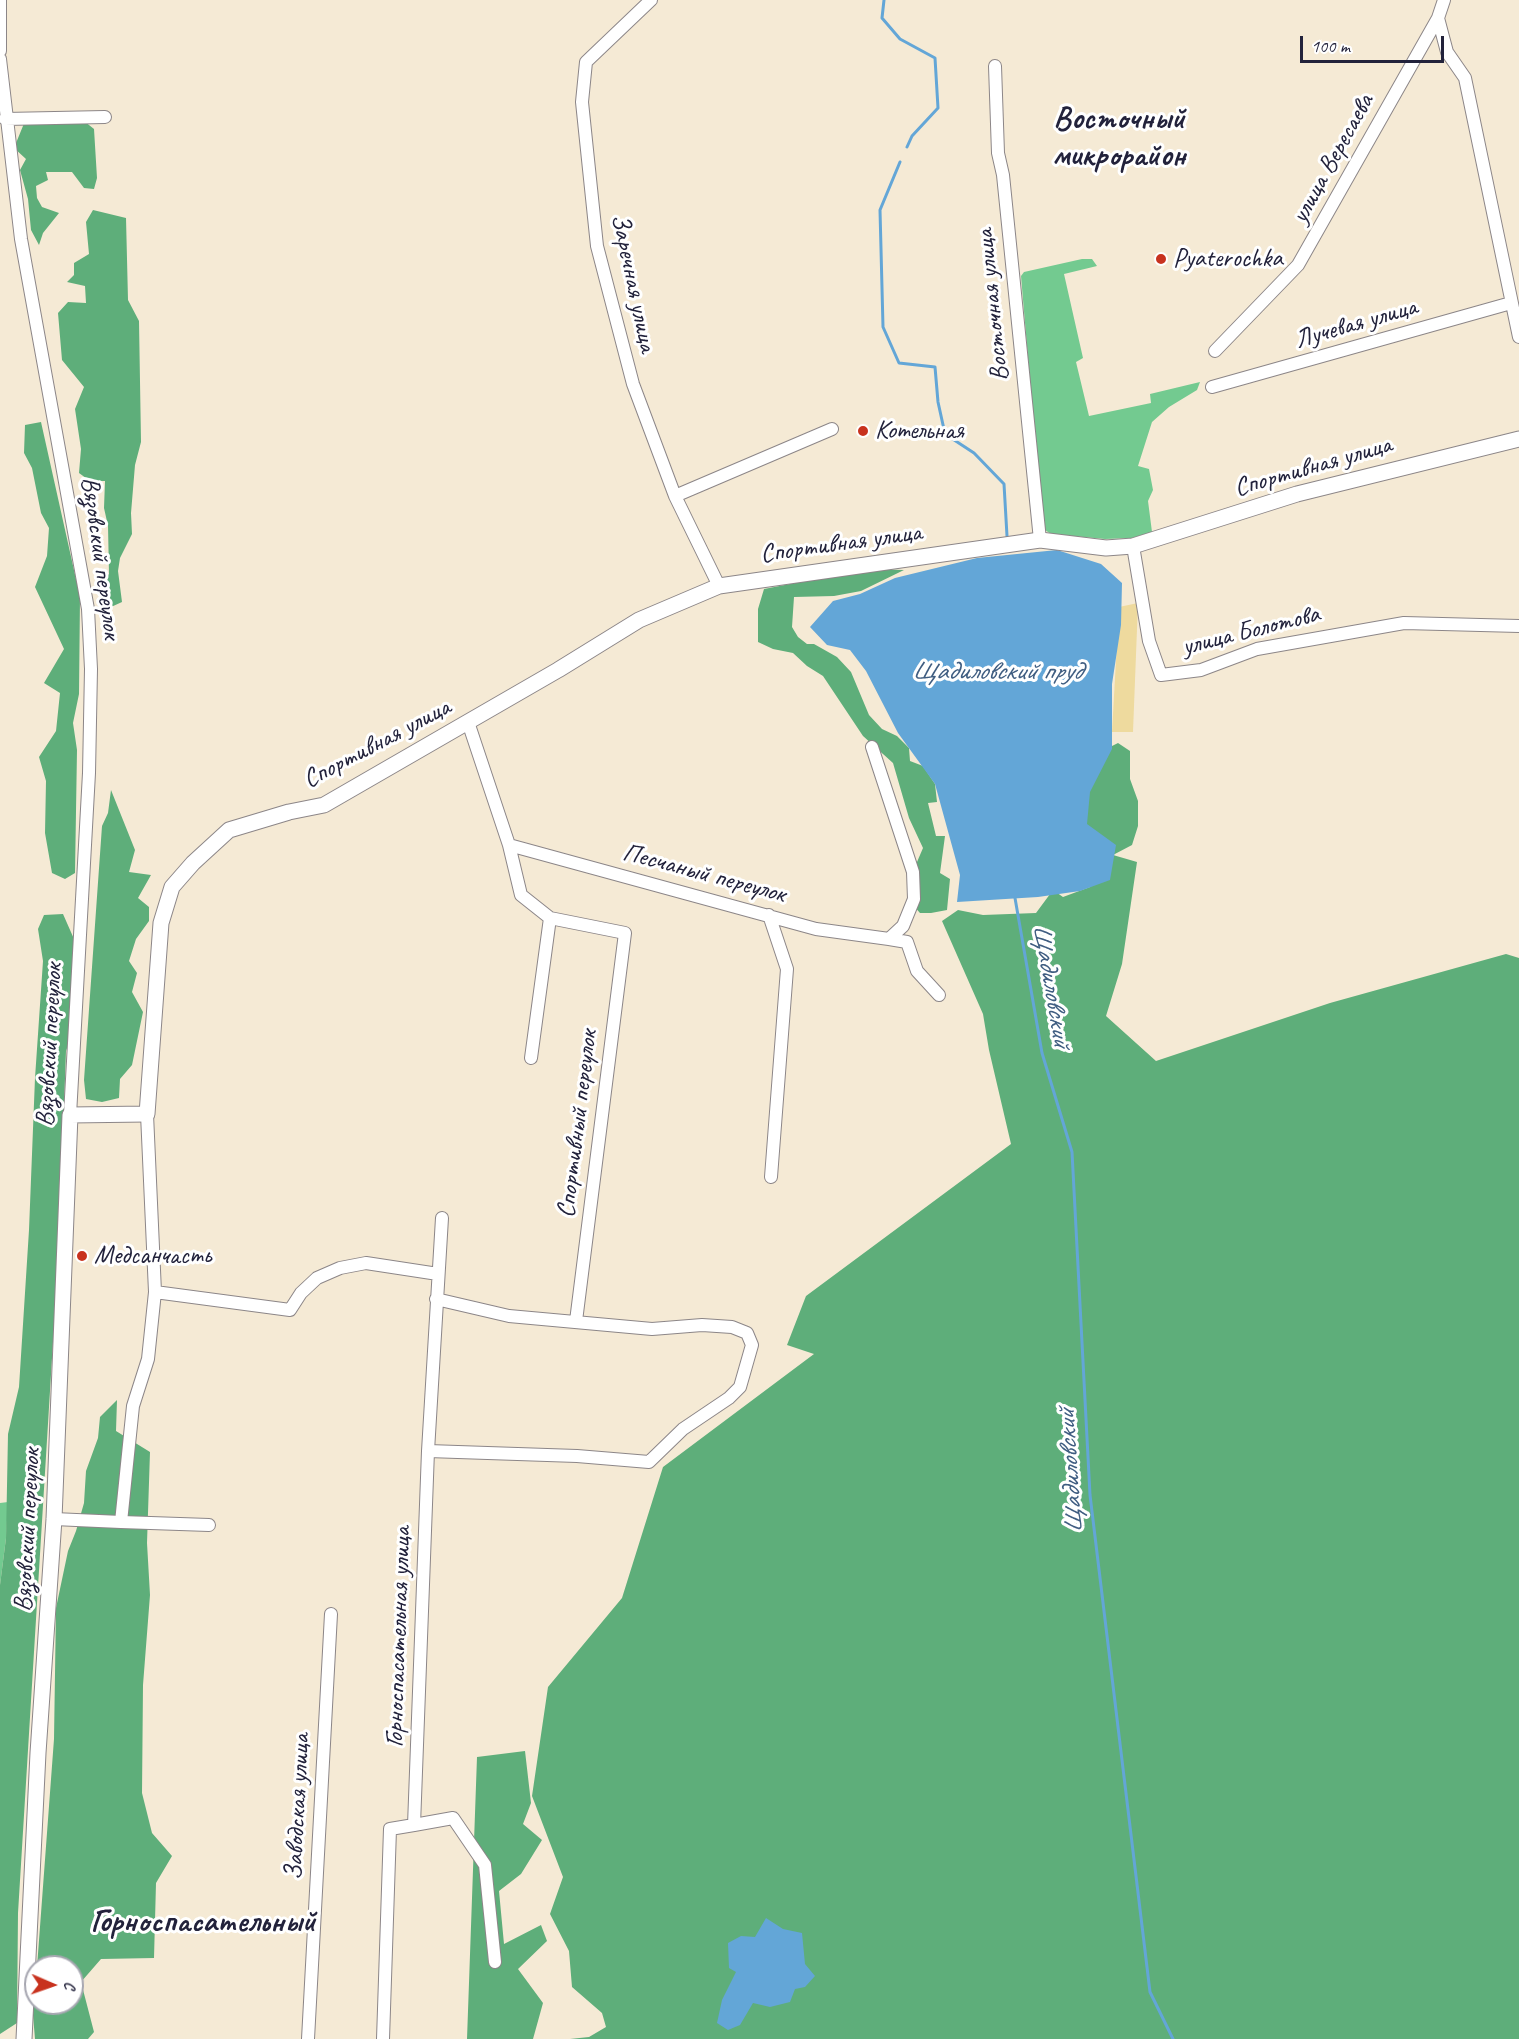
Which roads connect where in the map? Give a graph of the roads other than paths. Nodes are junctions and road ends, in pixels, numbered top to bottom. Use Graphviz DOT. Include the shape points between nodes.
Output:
graph roads {
  1 [pos="0,0"];
  2 [pos="651,0"];
  3 [pos="1444,0"];
  4 [pos="1438,18"];
  5 [pos="0,51"];
  6 [pos="0,59"];
  7 [pos="995,66"];
  8 [pos="105,117"];
  9 [pos="5,119"];
  10 [pos="1511,303"];
  11 [pos="1519,337"];
  12 [pos="1215,351"];
  13 [pos="1212,387"];
  14 [pos="832,429"];
  15 [pos="1519,439"];
  16 [pos="675,496"];
  17 [pos="1040,540"];
  18 [pos="1133,546"];
  19 [pos="718,586"];
  20 [pos="1519,626"];
  21 [pos="468,722"];
  22 [pos="873,747"];
  23 [pos="509,845"];
  24 [pos="769,915"];
  25 [pos="550,918"];
  26 [pos="889,939"];
  27 [pos="939,995"];
  28 [pos="531,1058"];
  29 [pos="147,1114"];
  30 [pos="70,1115"];
  31 [pos="771,1177"];
  32 [pos="442,1218"];
  33 [pos="438,1274"];
  34 [pos="155,1292"];
  35 [pos="436,1299"];
  36 [pos="576,1321"];
  37 [pos="428,1451"];
  38 [pos="54,1519"];
  39 [pos="121,1522"];
  40 [pos="209,1525"];
  41 [pos="331,1614"];
  42 [pos="414,1825"];
  43 [pos="495,1962"];
  44 [pos="24,2039"];
  45 [pos="308,2039"];
  46 [pos="383,2039"];
  1 -- 5 [label="street"];
  2 -- 16 [label="street, Заречная улица" via="586,62 582,102 597,246 633,384"];
  3 -- 4 [label="street, улица Вересаева"];
  4 -- 10 [label="street" via="1447,52 1465,78"];
  4 -- 12 [label="street, улица Вересаева" via="1298,265"];
  6 -- 9 [label="street, Вязовский переулок"];
  7 -- 17 [label="street, Восточная улица" via="998,153"];
  8 -- 9 [label="street"];
  9 -- 30 [label="street, Вязовский переулок" via="21,239 88,609 89,773"];
  10 -- 11 [label="street"];
  10 -- 13 [label="street, Лучевая улица"];
  14 -- 16 [label="street"];
  15 -- 18 [label="street, Спортивная улица" via="1296,494"];
  16 -- 19 [label="street, Заречная улица"];
  17 -- 18 [label="street, Спортивная улица" via="1107,548"];
  17 -- 19 [label="street, Спортивная улица"];
  18 -- 20 [label="street, улица Болотова" via="1149,641 1161,675 1201,670 1285,643 1404,623"];
  19 -- 21 [label="street, Спортивная улица" via="639,620"];
  21 -- 23 [label="street"];
  21 -- 29 [label="street, Спортивная улица" via="324,805 229,830 172,887 161,923"];
  22 -- 26 [label="street" via="913,872 914,899 903,926"];
  23 -- 24 [label="street, Песчаный переулок"];
  23 -- 25 [label="street" via="521,895"];
  24 -- 26 [label="street, Песчаный переулок" via="816,929"];
  24 -- 31 [label="street" via="787,969"];
  25 -- 28 [label="street"];
  25 -- 36 [label="street, Спортивный переулок" via="625,933"];
  26 -- 27 [label="street" via="907,942 917,971"];
  29 -- 30 [label="street"];
  29 -- 34 [label="street"];
  30 -- 38 [label="street, Вязовский переулок"];
  32 -- 33 [label="street, Горноспасательная улица"];
  33 -- 34 [label="street" via="366,1263 340,1268 317,1278 290,1310"];
  33 -- 35 [label="street, Горноспасательная улица"];
  34 -- 39 [label="street" via="148,1359 133,1406"];
  35 -- 36 [label="street" via="509,1316"];
  35 -- 37 [label="street, Горноспасательная улица"];
  36 -- 37 [label="street" via="652,1329 732,1327 747,1333 752,1345 740,1387 683,1429 649,1462"];
  37 -- 42 [label="street, Горноспасательная улица"];
  38 -- 39 [label="street"];
  38 -- 44 [label="street, Вязовский переулок"];
  39 -- 40 [label="street"];
  41 -- 45 [label="street, Заводская улица"];
  42 -- 43 [label="street" via="453,1818 485,1865"];
  42 -- 46 [label="street" via="390,1829"];
}
